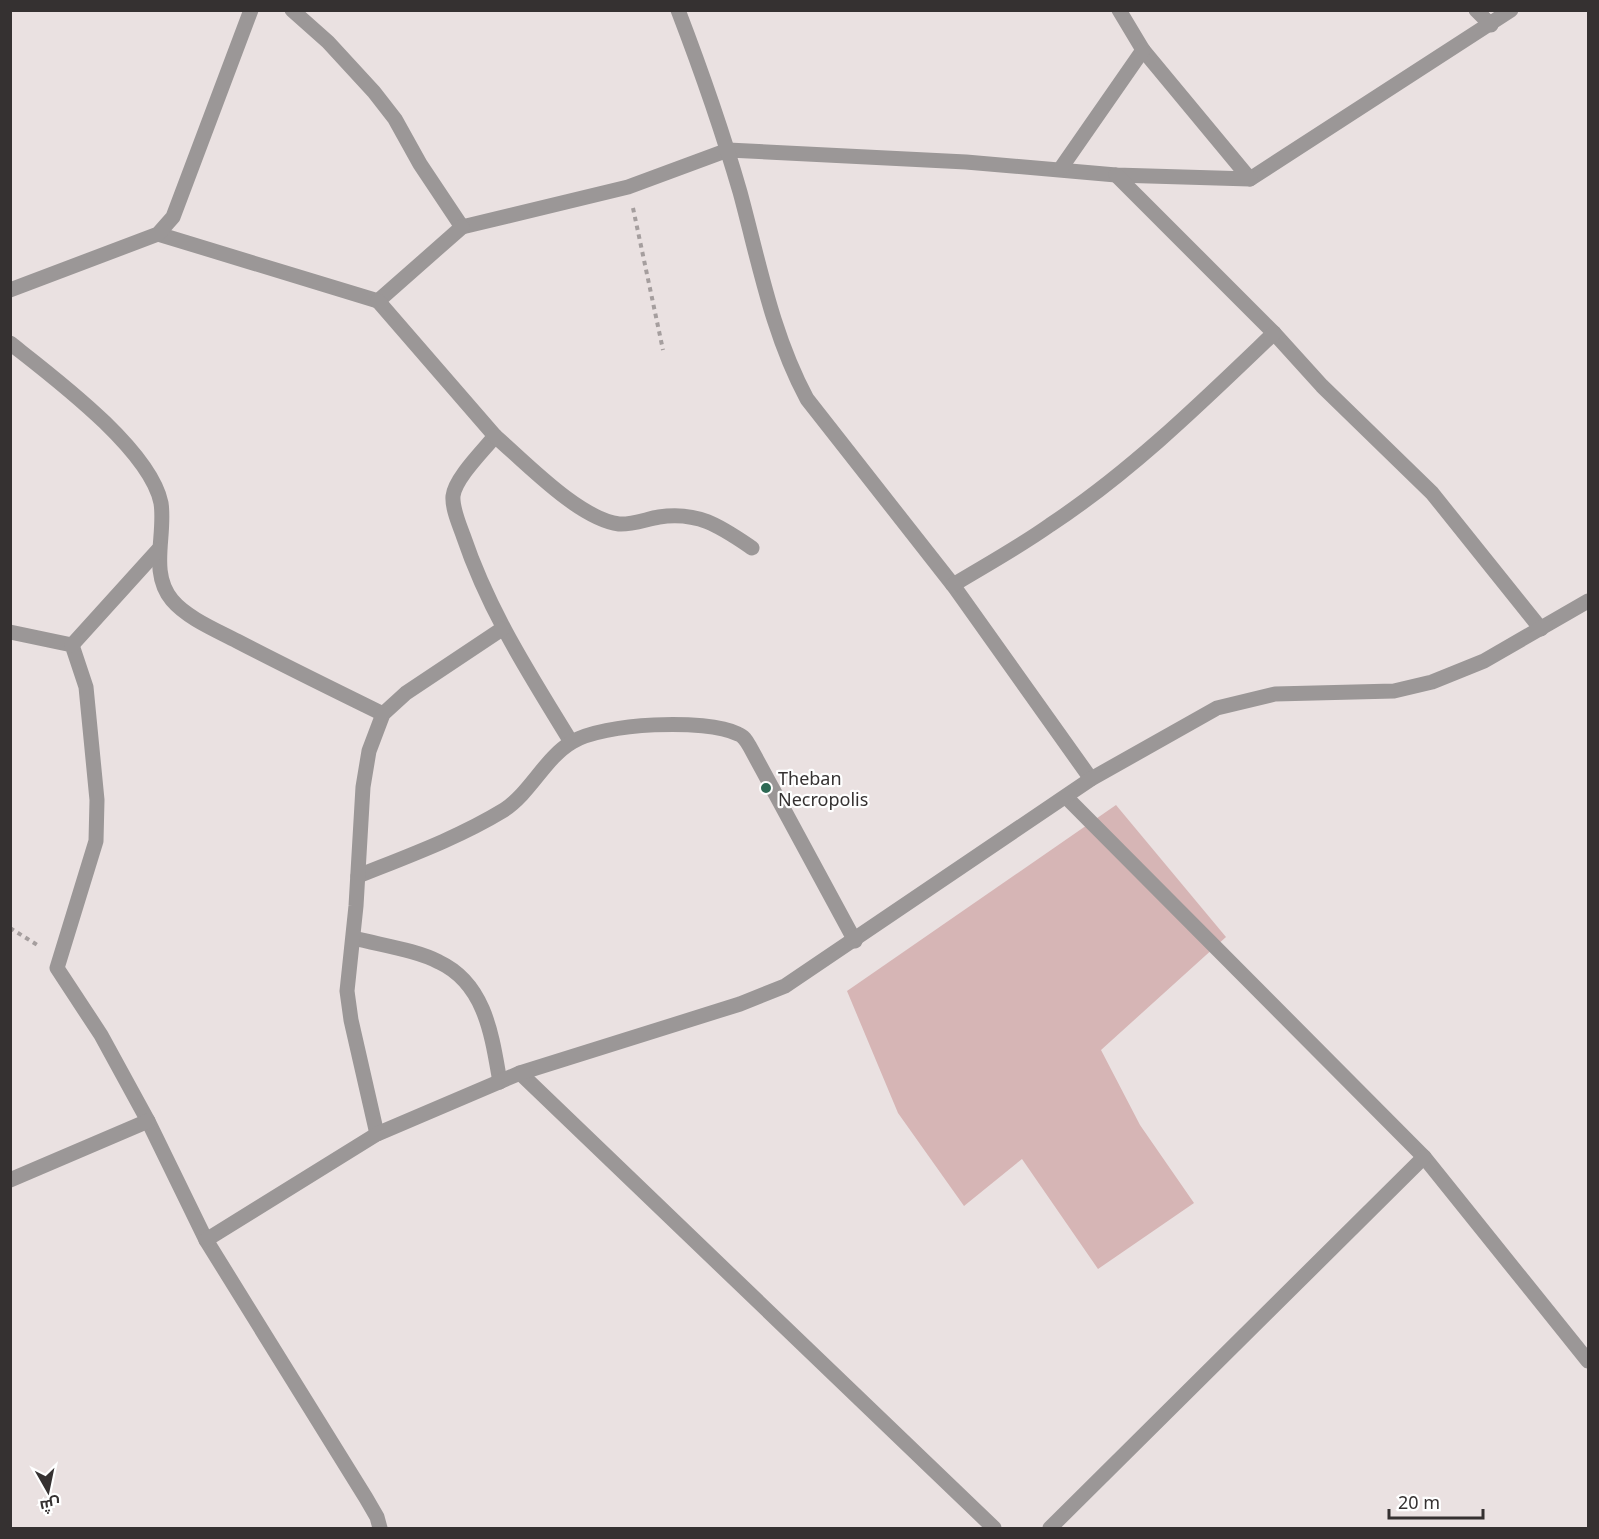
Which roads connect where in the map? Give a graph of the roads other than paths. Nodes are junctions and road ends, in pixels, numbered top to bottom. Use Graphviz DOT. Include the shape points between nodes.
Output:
graph roads {
  1 [pos="251,10"];
  2 [pos="292,10"];
  3 [pos="678,10"];
  4 [pos="1119,10"];
  5 [pos="1476,10"];
  6 [pos="1511,10"];
  7 [pos="1491,25"];
  8 [pos="1143,50"];
  9 [pos="728,150"];
  10 [pos="1061,168"];
  11 [pos="1116,175"];
  12 [pos="1251,178"];
  13 [pos="462,227"];
  14 [pos="158,234"];
  15 [pos="10,290"];
  16 [pos="378,301"];
  17 [pos="1274,333"];
  18 [pos="10,343"];
  19 [pos="495,436"];
  20 [pos="752,548"];
  21 [pos="158,550"];
  22 [pos="953,585"];
  23 [pos="1588,601"];
  24 [pos="502,629"];
  25 [pos="1541,629"];
  26 [pos="10,632"];
  27 [pos="72,645"];
  28 [pos="383,714"];
  29 [pos="571,742"];
  30 [pos="1092,779"];
  31 [pos="1066,797"];
  32 [pos="358,876"];
  33 [pos="354,938"];
  34 [pos="855,941"];
  35 [pos="520,1073"];
  36 [pos="500,1082"];
  37 [pos="148,1121"];
  38 [pos="377,1134"];
  39 [pos="1424,1157"];
  40 [pos="10,1180"];
  41 [pos="206,1240"];
  42 [pos="1588,1361"];
  43 [pos="380,1528"];
  44 [pos="994,1528"];
  45 [pos="1050,1528"];
  1 -- 14 [label="street" via="173,217"];
  2 -- 13 [label="street" via="374,92"];
  3 -- 9 [label="street"];
  4 -- 8 [label="street"];
  5 -- 7 [label="street"];
  6 -- 7 [label="street"];
  7 -- 12 [label="street"];
  8 -- 10 [label="street"];
  8 -- 12 [label="street"];
  9 -- 10 [label="street"];
  9 -- 13 [label="street" via="628,187"];
  9 -- 22 [label="street" via="789,366 807,399"];
  10 -- 11 [label="street"];
  11 -- 12 [label="street"];
  11 -- 17 [label="street"];
  13 -- 16 [label="street"];
  14 -- 15 [label="street"];
  14 -- 16 [label="street"];
  16 -- 19 [label="street"];
  17 -- 22 [label="street" via="1204,400 1092,495 1050,526"];
  17 -- 25 [label="street" via="1322,386 1432,493"];
  18 -- 21 [label="street" via="70,390 137,457 155,485 160,502"];
  19 -- 20 [label="street" via="560,493 596,517 620,524 687,514 724,529"];
  19 -- 24 [label="street" via="461,478 453,497 472,561"];
  21 -- 27 [label="street"];
  21 -- 28 [label="street" via="166,592 174,602 218,631"];
  22 -- 30 [label="street"];
  23 -- 25 [label="street"];
  24 -- 28 [label="street" via="406,693"];
  24 -- 29 [label="street"];
  25 -- 30 [label="street" via="1484,661 1432,682 1394,691 1275,694 1217,708"];
  26 -- 27 [label="street"];
  27 -- 37 [label="street" via="86,687 98,800 96,842 57,968 101,1035"];
  28 -- 32 [label="street" via="369,751 363,787"];
  29 -- 32 [label="street" via="507,808 462,834"];
  29 -- 34 [label="street" via="589,735 650,725 708,726 740,735"];
  30 -- 31 [label="street"];
  31 -- 34 [label="street"];
  31 -- 39 [label="street"];
  32 -- 33 [label="street"];
  33 -- 36 [label="street" via="438,961 456,972 482,1006"];
  33 -- 38 [label="street" via="348,991 351,1020"];
  34 -- 35 [label="street" via="785,986 740,1004"];
  35 -- 36 [label="street"];
  35 -- 44 [label="street"];
  36 -- 38 [label="street"];
  37 -- 40 [label="street"];
  37 -- 41 [label="street"];
  38 -- 41 [label="street"];
  39 -- 42 [label="street"];
  39 -- 45 [label="street"];
  41 -- 43 [label="street" via="366,1498"];
}
